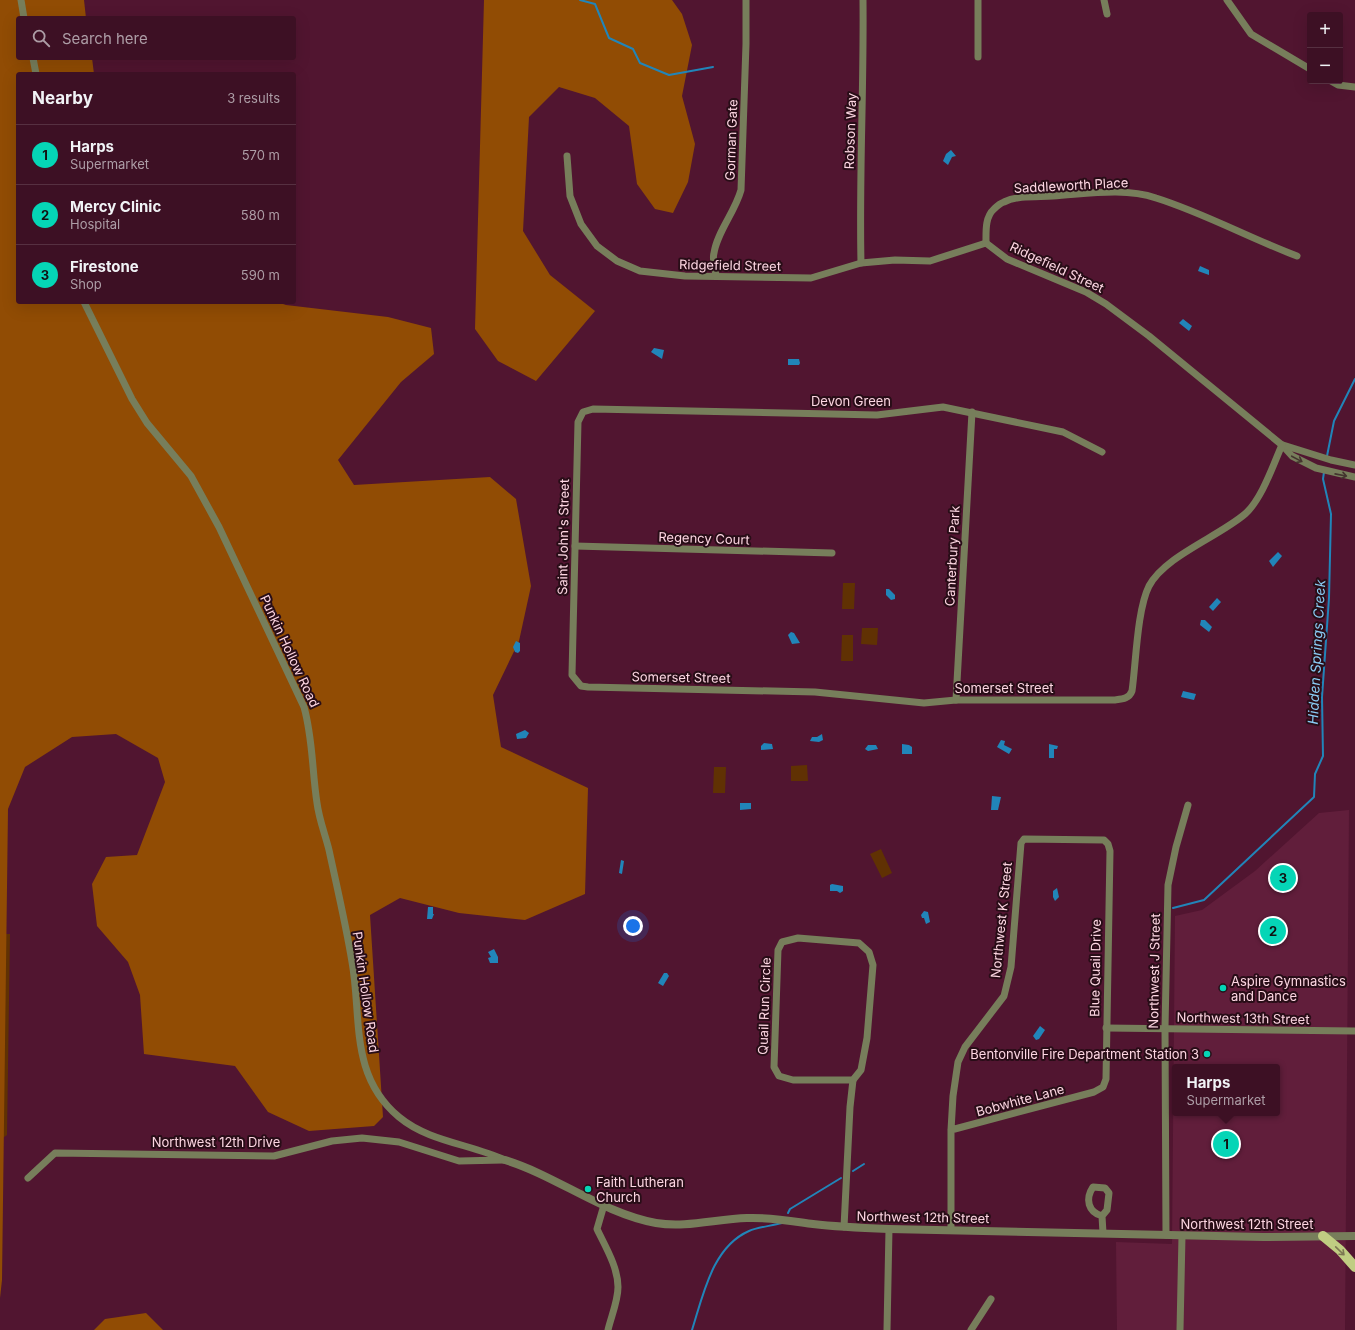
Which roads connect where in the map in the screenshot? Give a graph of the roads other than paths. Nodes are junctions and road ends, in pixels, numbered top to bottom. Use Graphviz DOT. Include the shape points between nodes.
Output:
graph roads {
  1 [pos="21,0"];
  2 [pos="746,0"];
  3 [pos="863,0"];
  4 [pos="978,0"];
  5 [pos="1104,0"];
  6 [pos="1227,0"];
  7 [pos="1107,14"];
  8 [pos="24,16"];
  9 [pos="978,57"];
  10 [pos="33,60"];
  11 [pos="1307,67"];
  12 [pos="36,72"];
  13 [pos="1336,84"];
  14 [pos="1355,87"];
  15 [pos="567,156"];
  16 [pos="986,243"];
  17 [pos="1296,256"];
  18 [pos="861,263"];
  19 [pos="716,275"];
  20 [pos="85,304"];
  21 [pos="593,409"];
  22 [pos="972,412"];
  23 [pos="1282,445"];
  24 [pos="1102,452"];
  25 [pos="1355,465"];
  26 [pos="1355,477"];
  27 [pos="575,546"];
  28 [pos="832,553"];
  29 [pos="572,675"];
  30 [pos="956,700"];
  31 [pos="1188,805"];
  32 [pos="1104,840"];
  33 [pos="1106,1028"];
  34 [pos="1164,1028"];
  35 [pos="1355,1031"];
  36 [pos="852,1080"];
  37 [pos="1094,1092"];
  38 [pos="951,1130"];
  39 [pos="505,1160"];
  40 [pos="28,1178"];
  41 [pos="604,1205"];
  42 [pos="1102,1216"];
  43 [pos="844,1227"];
  44 [pos="889,1228"];
  45 [pos="951,1230"];
  46 [pos="1103,1233"];
  47 [pos="1166,1235"];
  48 [pos="1182,1236"];
  49 [pos="1322,1236"];
  50 [pos="1355,1236"];
  51 [pos="1355,1267"];
  52 [pos="991,1299"];
  53 [pos="608,1330"];
  54 [pos="887,1330"];
  55 [pos="971,1330"];
  56 [pos="1180,1330"];
  1 -- 8 [label="street"];
  2 -- 19 [label="street, Gorman Gate" via="741,190 713,254"];
  3 -- 18 [label="street, Robson Way"];
  4 -- 9 [label="street"];
  5 -- 7 [label="street"];
  6 -- 11 [label="street" via="1251,34"];
  10 -- 12 [label="street"];
  13 -- 14 [label="street"];
  15 -- 19 [label="street, Ridgefield Street" via="570,196 576,212 597,246 617,261 640,271 670,275"];
  16 -- 17 [label="street, Saddleworth Place" via="986,224 993,210 1004,202 1024,198 1134,193 1155,197 1199,214 1249,238"];
  16 -- 18 [label="street, Ridgefield Street" via="930,261 895,260"];
  16 -- 23 [label="street, Ridgefield Street" via="1007,259 1086,292 1106,304"];
  18 -- 19 [label="street, Ridgefield Street" via="810,278"];
  20 -- 39 [label="street, Punkin Hollow Road" via="132,399 147,423 191,476 219,527 304,708 310,726 317,804 353,963 358,1031 371,1079 388,1106 417,1128 438,1138"];
  21 -- 22 [label="street, Devon Green" via="877,415 943,407"];
  21 -- 27 [label="street, Saint John's Street" via="583,412 578,422"];
  22 -- 24 [label="street, Devon Green" via="1063,432"];
  22 -- 30 [label="street, Canterbury Park"];
  23 -- 25 [label="street, Ridgefield Street"];
  23 -- 26 [label="street, Ridgefield Street, one-way" via="1292,456 1316,468"];
  23 -- 30 [label="street, Somerset Street" via="1247,513 1161,570 1149,587 1143,608 1130,695 1114,700"];
  27 -- 28 [label="street, Regency Court"];
  27 -- 29 [label="street, Saint John's Street"];
  29 -- 30 [label="street, Somerset Street" via="580,686 588,687 815,692 924,703"];
  31 -- 34 [label="street, Northwest J Street" via="1168,885"];
  32 -- 33 [label="street, Blue Quail Drive" via="1110,851"];
  32 -- 38 [label="street, Northwest K Street" via="1024,839 1021,843 1011,967 1004,996 965,1047 958,1062"];
  33 -- 34 [label="street, Northwest 13th Street"];
  33 -- 37 [label="street, Blue Quail Drive" via="1106,1079 1103,1087"];
  34 -- 35 [label="street, Northwest 13th Street"];
  34 -- 47 [label="street, Northwest J Street"];
  36 -- 36 [label="street, Quail Run Circle" via="861,1070 867,1038 873,965 869,952 859,943 798,938 782,942 778,950 776,972 774,1067 779,1076 793,1080"];
  36 -- 43 [label="street, Quail Run Circle"];
  37 -- 38 [label="street, Bobwhite Lane"];
  38 -- 45 [label="street, Northwest K Street"];
  39 -- 40 [label="street, Northwest 12th Drive" via="459,1161 399,1142 362,1138 332,1141 274,1156 54,1153"];
  39 -- 41 [label="street, Northwest 12th Street"];
  41 -- 43 [label="street, Northwest 12th Street" via="635,1217 662,1223 777,1218"];
  41 -- 53 [label="street" via="597,1228 615,1271 618,1288"];
  42 -- 46 [label="street"];
  43 -- 44 [label="street, Northwest 12th Street"];
  44 -- 45 [label="street, Northwest 12th Street"];
  44 -- 54 [label="street"];
  45 -- 46 [label="street, Northwest 12th Street"];
  46 -- 47 [label="street, Northwest 12th Street"];
  47 -- 48 [label="street, Northwest 12th Street"];
  48 -- 49 [label="street, Northwest 12th Street"];
  48 -- 56 [label="street"];
  49 -- 50 [label="street, Northwest 12th Street"];
  49 -- 51 [label="main road, one-way" via="1340,1250"];
  52 -- 55 [label="street"];
}
